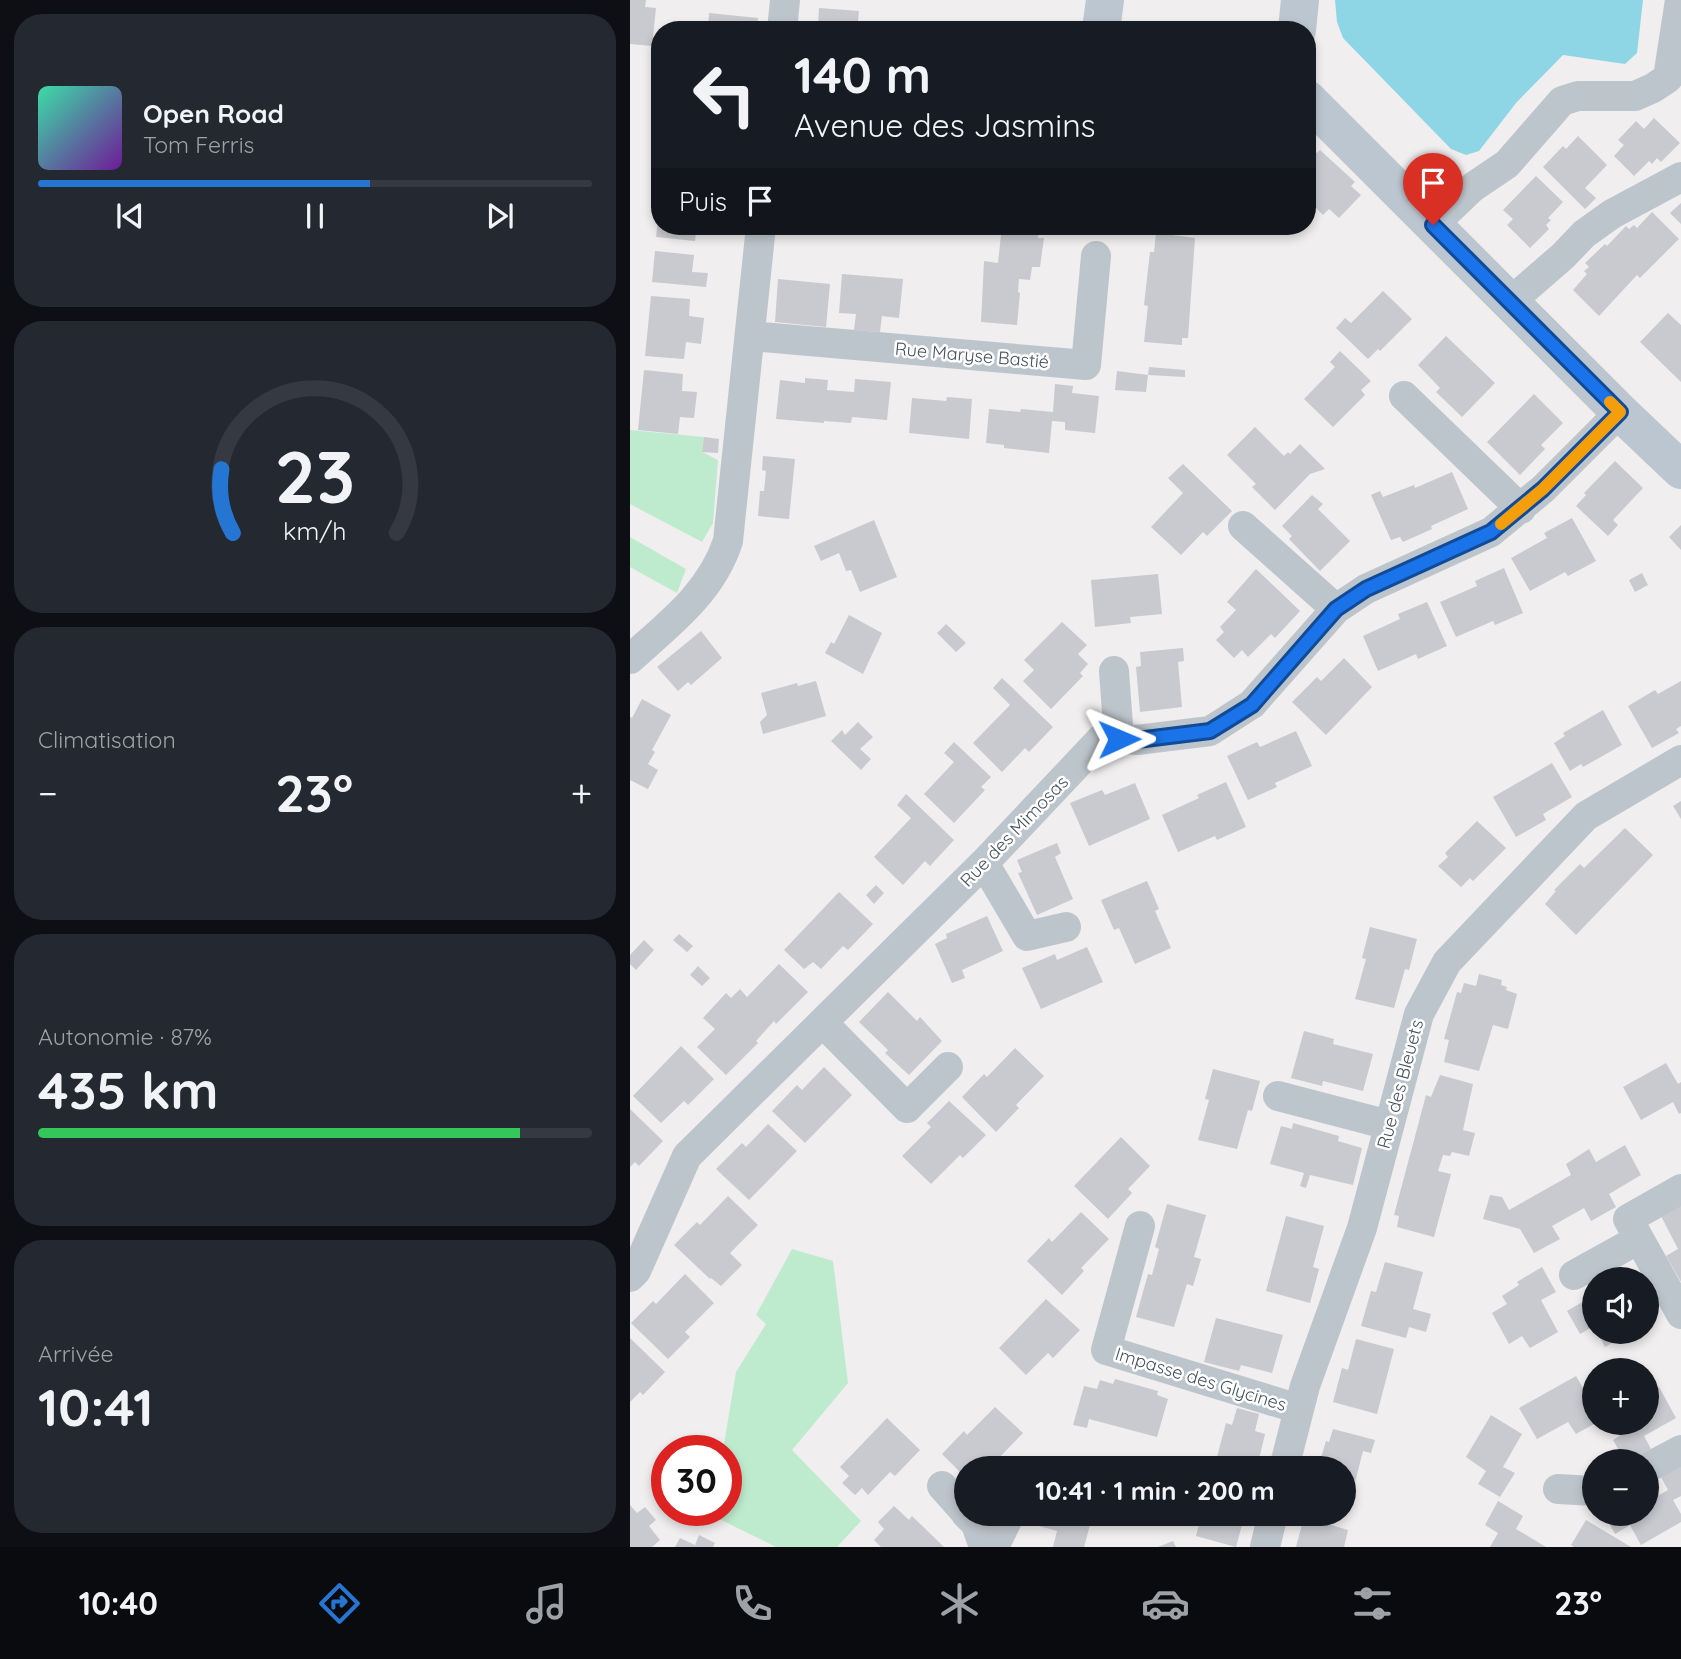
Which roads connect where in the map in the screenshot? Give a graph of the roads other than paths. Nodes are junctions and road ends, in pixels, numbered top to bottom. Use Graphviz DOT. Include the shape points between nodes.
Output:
graph roads {
  1 [pos="785,0"];
  2 [pos="1105,0"];
  3 [pos="1300,0"];
  4 [pos="1680,0"];
  5 [pos="783,21"];
  6 [pos="1102,21"];
  7 [pos="1298,21"];
  8 [pos="1316,108"];
  9 [pos="1681,177"];
  10 [pos="1433,225"];
  11 [pos="760,235"];
  12 [pos="1096,256"];
  13 [pos="1510,302"];
  14 [pos="750,336"];
  15 [pos="1404,396"];
  16 [pos="1620,412"];
  17 [pos="1681,470"];
  18 [pos="1521,509"];
  19 [pos="1243,526"];
  20 [pos="1336,609"];
  21 [pos="630,659"];
  22 [pos="1114,671"];
  23 [pos="1119,739"];
  24 [pos="1681,760"];
  25 [pos="984,863"];
  26 [pos="1066,927"];
  27 [pos="822,1023"];
  28 [pos="948,1067"];
  29 [pos="1278,1096"];
  30 [pos="1389,1125"];
  31 [pos="1681,1189"];
  32 [pos="1140,1226"];
  33 [pos="1634,1229"];
  34 [pos="1574,1275"];
  35 [pos="630,1277"];
  36 [pos="1681,1314"];
  37 [pos="1299,1409"];
  38 [pos="1681,1450"];
  39 [pos="1287,1456"];
  40 [pos="1659,1462"];
  41 [pos="942,1486"];
  42 [pos="1558,1489"];
  43 [pos="1582,1490"];
  44 [pos="954,1500"];
  45 [pos="977,1526"];
  46 [pos="1004,1526"];
  47 [pos="1270,1526"];
  48 [pos="985,1547"];
  49 [pos="994,1547"];
  50 [pos="1265,1547"];
  1 -- 5 [label="street"];
  2 -- 6 [label="street"];
  3 -- 7 [label="street"];
  4 -- 10 [label="street" via="1668,78 1635,96 1578,96 1562,101 1507,164 1473,187"];
  8 -- 10 [label="street"];
  9 -- 13 [label="street" via="1584,234"];
  10 -- 13 [label="street"];
  11 -- 14 [label="street"];
  12 -- 14 [label="street, Rue Maryse Bastié" via="1086,365"];
  13 -- 16 [label="street"];
  14 -- 21 [label="street" via="723,554 702,591"];
  15 -- 18 [label="street"];
  16 -- 17 [label="street"];
  16 -- 18 [label="street, Rue des Mimosas"];
  18 -- 20 [label="street, Rue des Mimosas" via="1491,532 1366,589"];
  19 -- 20 [label="street"];
  20 -- 23 [label="street, Rue des Mimosas" via="1252,705 1210,731"];
  22 -- 23 [label="street"];
  23 -- 25 [label="street, Rue des Mimosas" via="1103,737"];
  24 -- 30 [label="street, Rue des Bleuets" via="1586,816 1447,962 1419,1014"];
  25 -- 26 [label="street" via="1027,936"];
  25 -- 27 [label="street, Rue des Mimosas"];
  27 -- 28 [label="street" via="907,1108"];
  27 -- 35 [label="street, Rue des Mimosas" via="687,1156"];
  29 -- 30 [label="street"];
  30 -- 37 [label="street, Rue des Bleuets" via="1362,1228"];
  31 -- 33 [label="street"];
  32 -- 37 [label="street, Impasse des Glycines" via="1106,1350"];
  33 -- 34 [label="street"];
  33 -- 36 [label="street"];
  37 -- 39 [label="street, Rue des Bleuets"];
  38 -- 40 [label="street"];
  41 -- 44 [label="street"];
  42 -- 43 [label="street"];
  45 -- 48 [label="street"];
  46 -- 49 [label="street"];
  47 -- 50 [label="street"];
}
